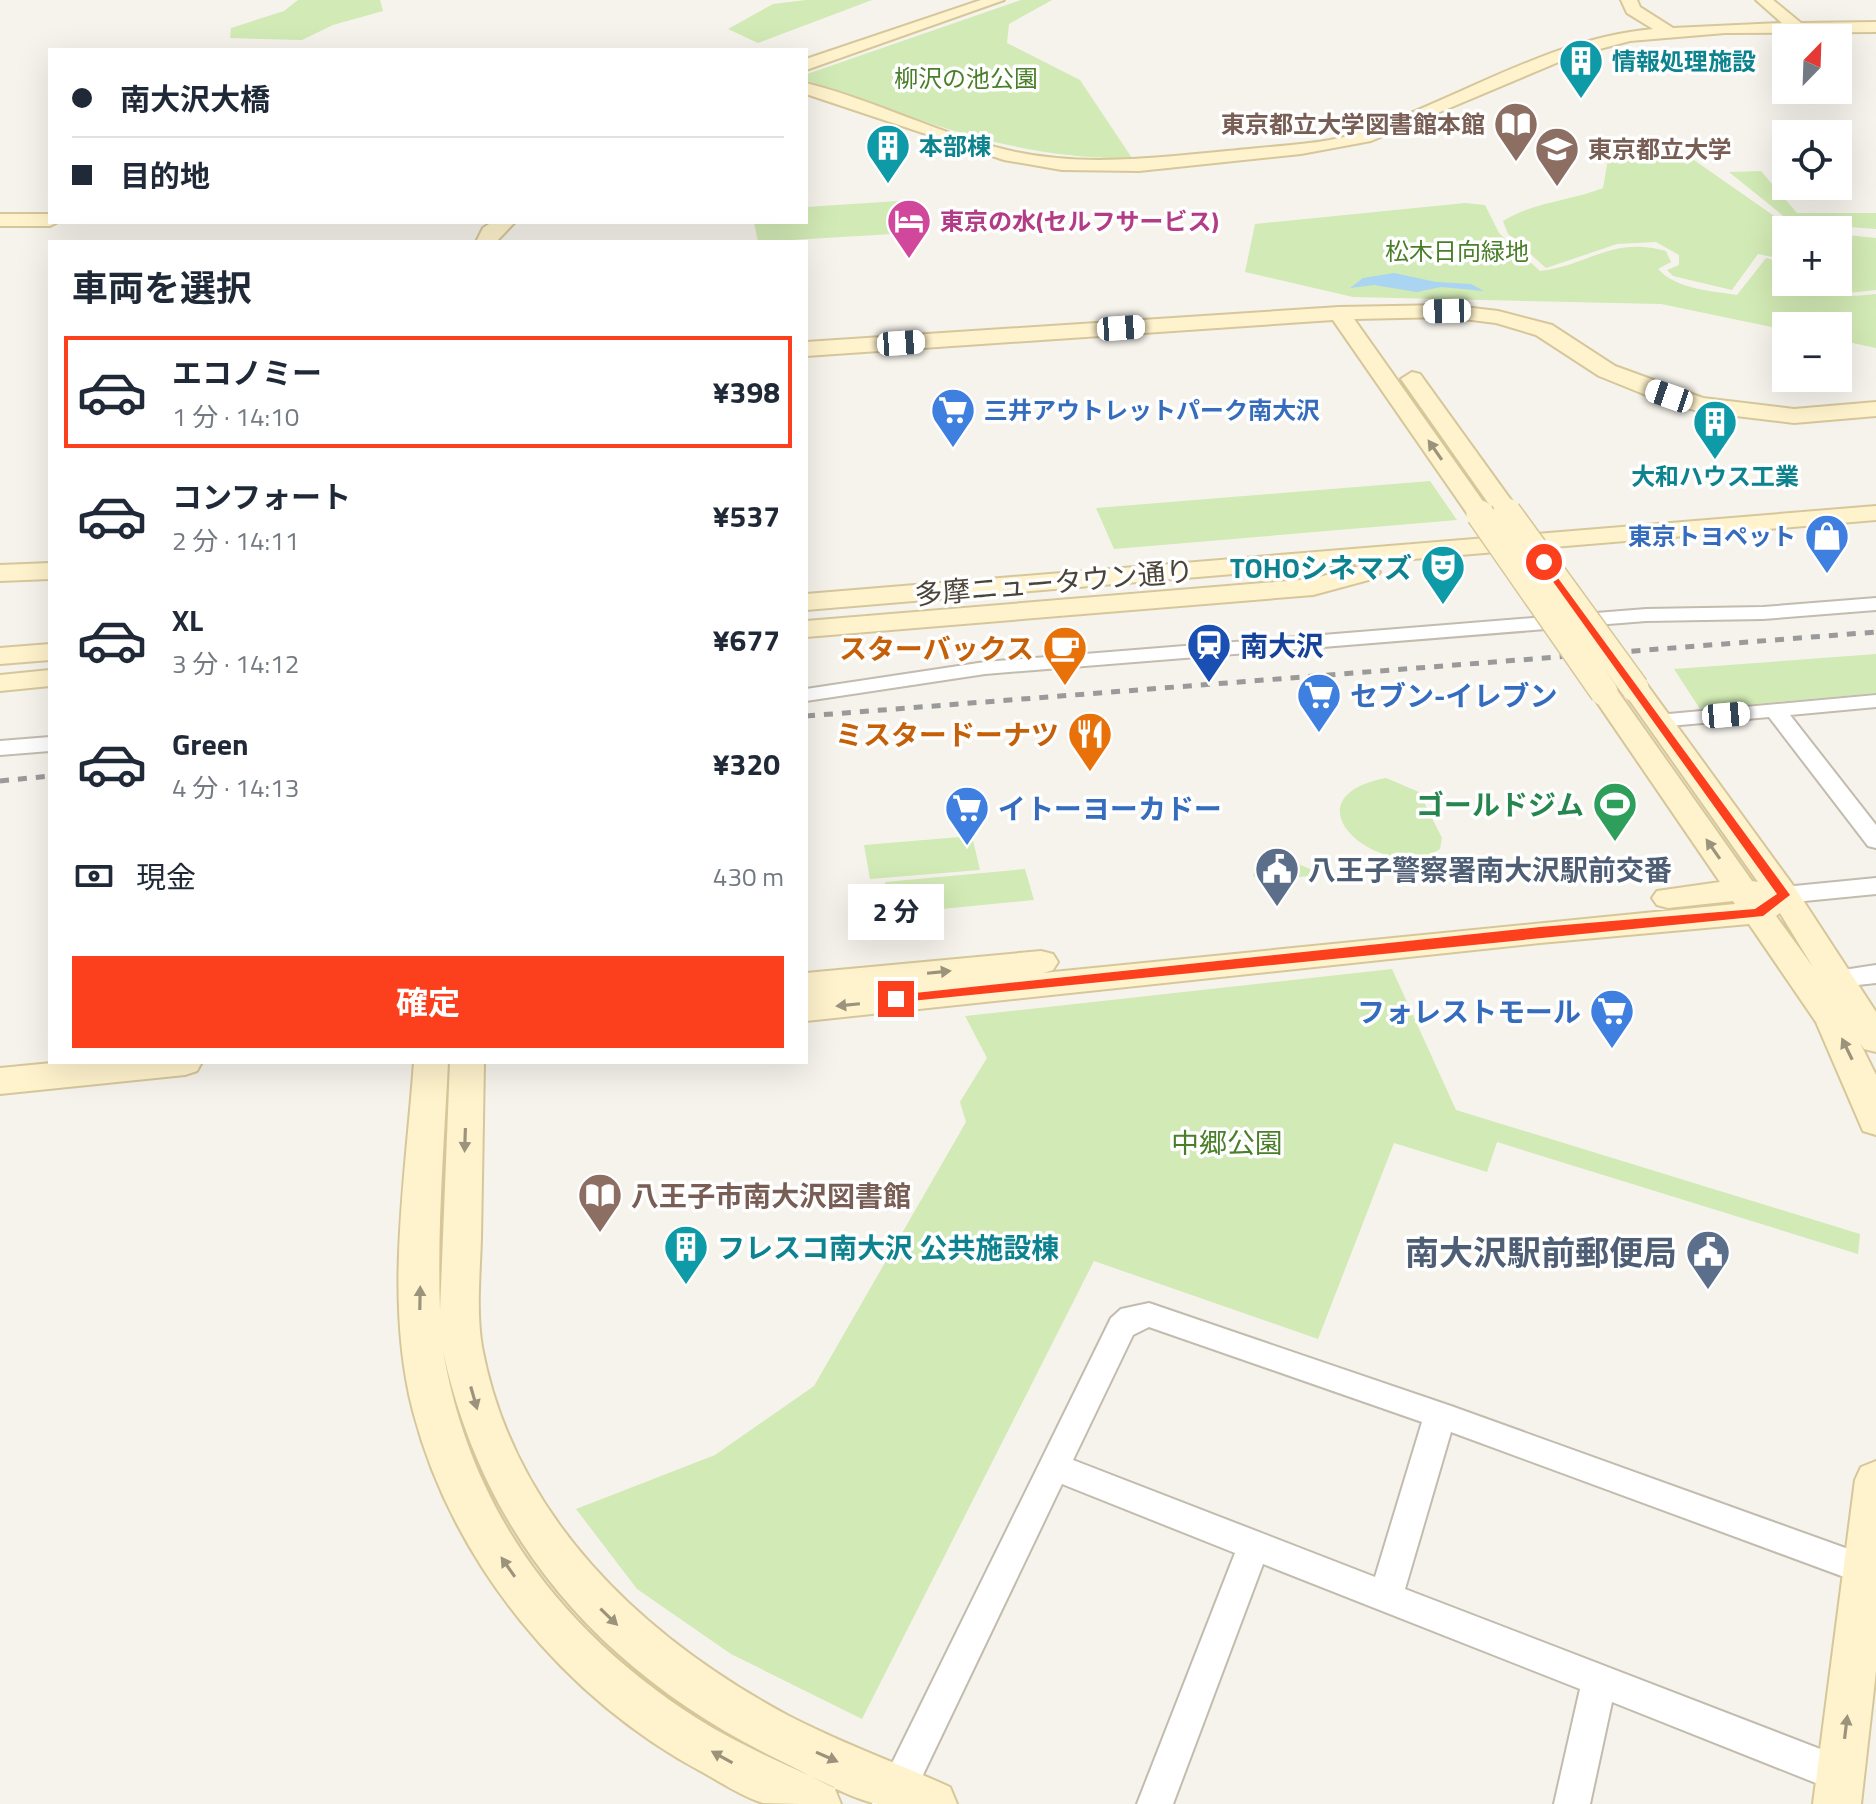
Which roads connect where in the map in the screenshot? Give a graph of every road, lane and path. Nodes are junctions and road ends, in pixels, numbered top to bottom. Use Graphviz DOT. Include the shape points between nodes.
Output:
graph roads {
  1 [pos="996,0"];
  2 [pos="1629,0"];
  3 [pos="1764,0"];
  4 [pos="1793,24"];
  5 [pos="1852,27"];
  6 [pos="1876,27"];
  7 [pos="1772,29"];
  8 [pos="1667,31"];
  9 [pos="808,64"];
  10 [pos="808,89"];
  11 [pos="0,220"];
  12 [pos="48,220"];
  13 [pos="503,224"];
  14 [pos="487,240"];
  15 [pos="1350,317"];
  16 [pos="808,349"];
  17 [pos="808,361"];
  18 [pos="1876,409"];
  19 [pos="1876,513"];
  20 [pos="1876,531"];
  21 [pos="1528,559"];
  22 [pos="1362,564"];
  23 [pos="48,571"];
  24 [pos="0,573"];
  25 [pos="808,591"];
  26 [pos="808,602"];
  27 [pos="1876,604"];
  28 [pos="808,615"];
  29 [pos="1572,621"];
  30 [pos="808,629"];
  31 [pos="48,652"];
  32 [pos="0,656"];
  33 [pos="48,665"];
  34 [pos="0,669"];
  35 [pos="48,678"];
  36 [pos="0,683"];
  37 [pos="48,692"];
  38 [pos="808,695"];
  39 [pos="0,697"];
  40 [pos="1876,701"];
  41 [pos="1775,710"];
  42 [pos="1658,721"];
  43 [pos="48,744"];
  44 [pos="0,748"];
  45 [pos="1866,813"];
  46 [pos="1876,841"];
  47 [pos="1876,886"];
  48 [pos="1761,899"];
  49 [pos="1876,974"];
  50 [pos="1839,978"];
  51 [pos="808,985"];
  52 [pos="808,1009"];
  53 [pos="1876,1040"];
  54 [pos="166,1064"];
  55 [pos="431,1064"];
  56 [pos="467,1064"];
  57 [pos="0,1081"];
  58 [pos="1876,1122"];
  59 [pos="1440,1415"];
  60 [pos="1052,1466"];
  61 [pos="1876,1480"];
  62 [pos="1253,1548"];
  63 [pos="1866,1570"];
  64 [pos="1386,1596"];
  65 [pos="1599,1683"];
  66 [pos="1839,1789"];
  67 [pos="907,1799"];
  68 [pos="817,1804"];
  69 [pos="1155,1804"];
  70 [pos="1572,1804"];
  1 -- 9 [label="street"];
  2 -- 8 [label="street" via="1633,10"];
  3 -- 4 [label="street"];
  5 -- 6 [label="street"];
  7 -- 8 [label="street"];
  8 -- 10 [label="street" via="1577,49 1365,137 1166,163 1077,165 1004,155"];
  11 -- 12 [label="street"];
  13 -- 14 [label="street"];
  15 -- 16 [label="street"];
  15 -- 17 [label="street"];
  15 -- 18 [label="street" via="1447,311 1524,323 1559,338 1607,371 1702,405 1794,416"];
  15 -- 42 [label="street, bridge" via="1507,512"];
  48 -- 15 [label="street, one-way, bridge" via="1604,692"];
  19 -- 22 [label="street, 多摩ニュータウン通り"];
  20 -- 21 [label="street, 多摩ニュータウン通り"];
  21 -- 22 [label="street, 多摩ニュータウン通り"];
  21 -- 29 [label="street"];
  22 -- 25 [label="street" via="1287,552"];
  22 -- 26 [label="street, 多摩ニュータウン通り"];
  22 -- 28 [label="street, 多摩ニュータウン通り"];
  22 -- 30 [label="street" via="1313,587"];
  23 -- 24 [label="street"];
  27 -- 29 [label="street"];
  29 -- 38 [label="street" via="985,668"];
  31 -- 32 [label="street"];
  33 -- 34 [label="street"];
  35 -- 36 [label="street"];
  37 -- 39 [label="street"];
  40 -- 41 [label="street"];
  41 -- 42 [label="street"];
  41 -- 45 [label="street"];
  42 -- 48 [label="street"];
  43 -- 44 [label="street"];
  45 -- 46 [label="street"];
  47 -- 48 [label="street"];
  48 -- 50 [label="street"];
  51 -- 48 [label="street, one-way"];
  48 -- 52 [label="street, one-way" via="1540,932"];
  58 -- 48 [label="street, one-way" via="1831,1018"];
  49 -- 50 [label="street"];
  50 -- 53 [label="street"];
  54 -- 57 [label="street"];
  68 -- 55 [label="street, one-way" via="693,1741 639,1704 534,1604 466,1498 434,1414 421,1331"];
  56 -- 67 [label="street, one-way" via="462,1346 484,1428 518,1503 595,1604 676,1673 773,1732"];
  59 -- 60 [label="street" via="1140,1315 1122,1327"];
  59 -- 63 [label="street"];
  59 -- 64 [label="street"];
  60 -- 62 [label="street"];
  60 -- 67 [label="street"];
  61 -- 63 [label="street"];
  62 -- 64 [label="street"];
  62 -- 69 [label="street"];
  66 -- 63 [label="street, one-way"];
  64 -- 65 [label="street"];
  65 -- 66 [label="street"];
  65 -- 70 [label="street"];
}
